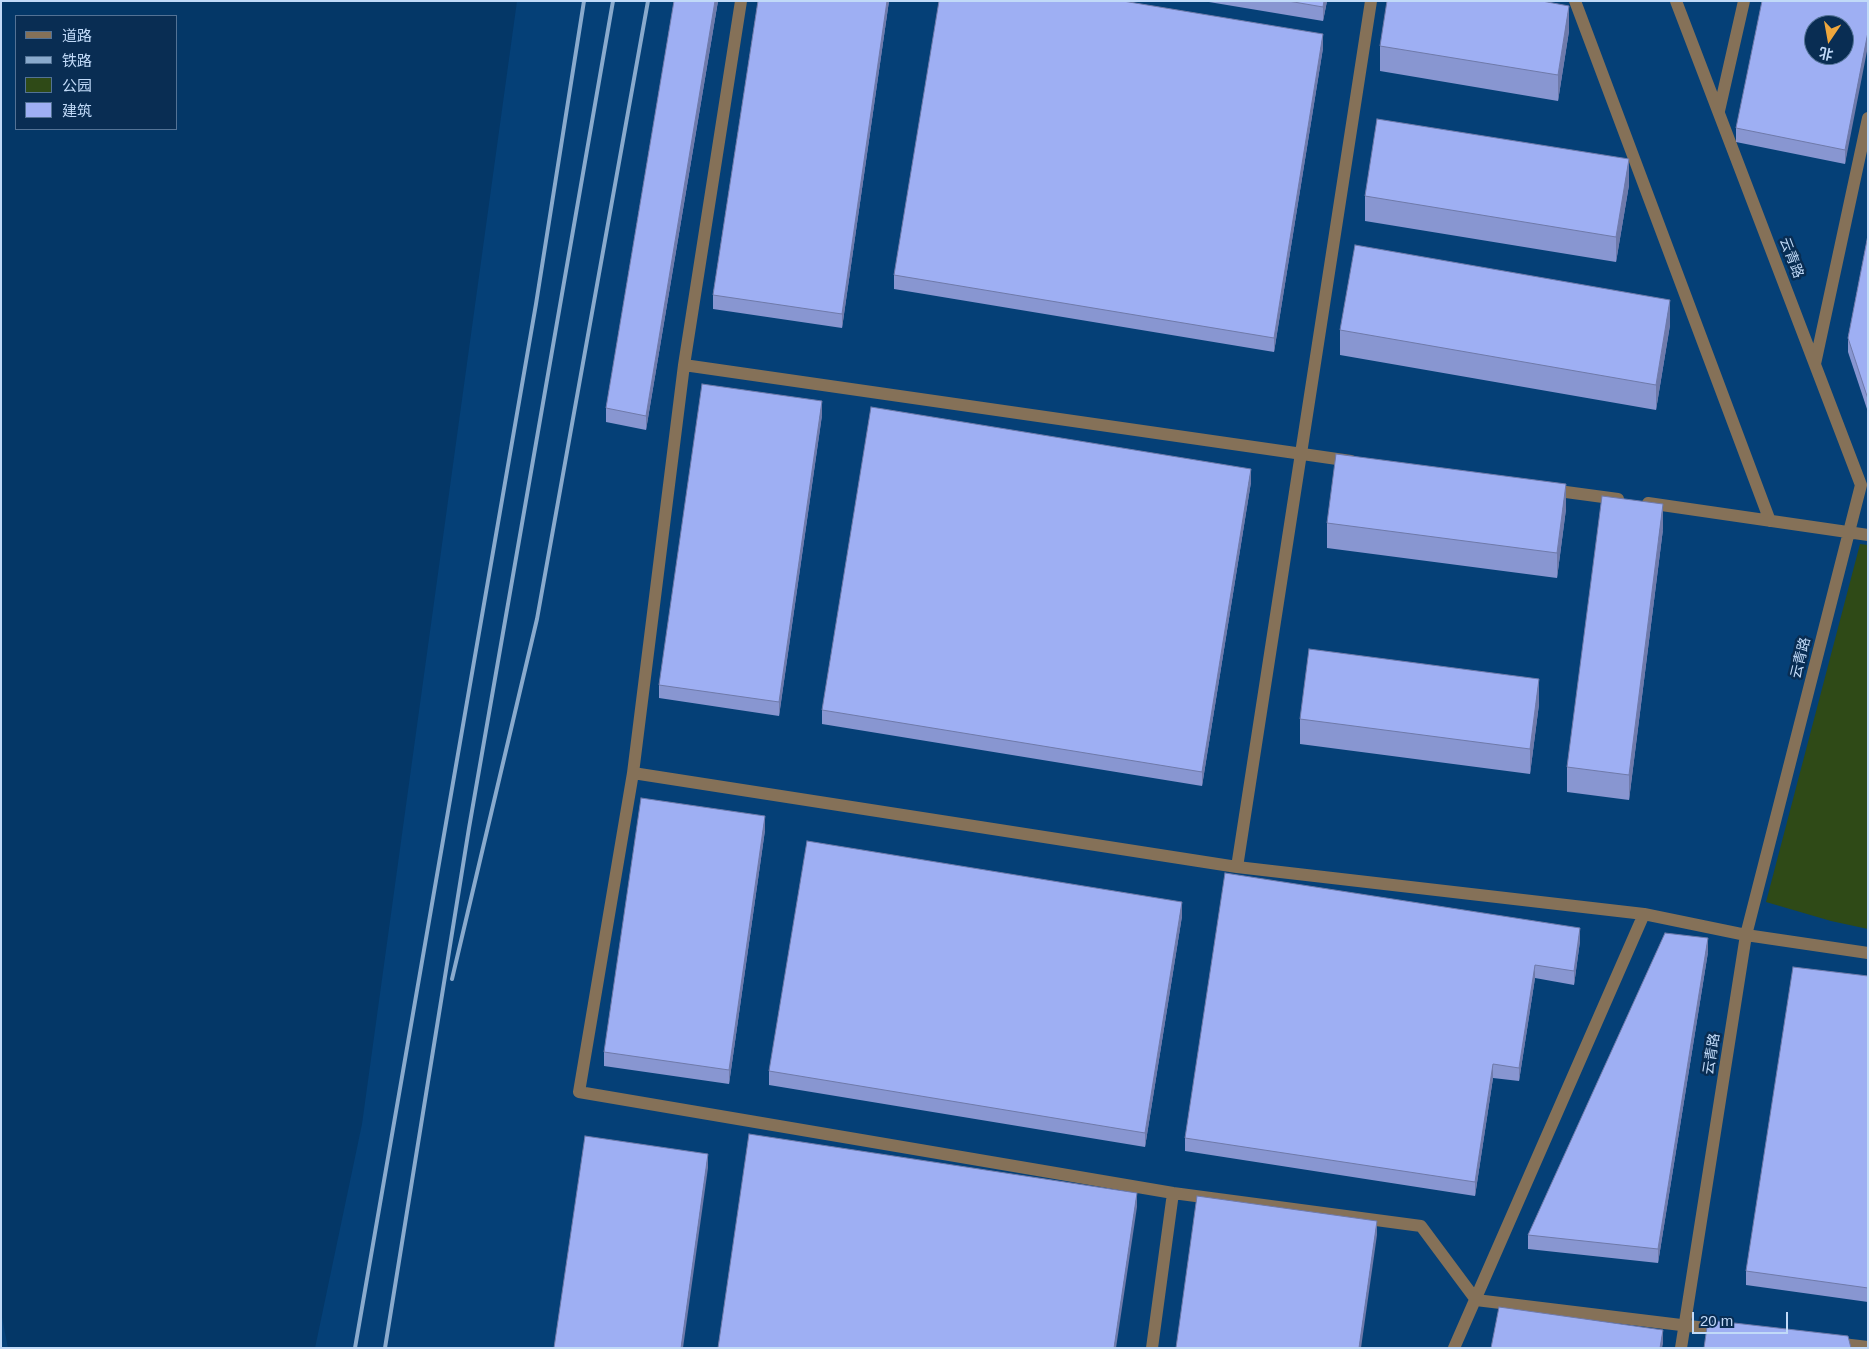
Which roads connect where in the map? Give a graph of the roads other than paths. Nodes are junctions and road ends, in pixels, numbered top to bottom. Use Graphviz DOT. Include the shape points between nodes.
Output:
graph roads {
  1 [pos="741,1"];
  2 [pos="1371,1"];
  3 [pos="1575,1"];
  4 [pos="1676,1"];
  5 [pos="1744,1"];
  6 [pos="1718,111"];
  7 [pos="1868,118"];
  8 [pos="1815,364"];
  9 [pos="684,365"];
  10 [pos="1301,453"];
  11 [pos="1360,462"];
  12 [pos="1536,487"];
  13 [pos="1770,521"];
  14 [pos="1849,532"];
  15 [pos="1868,535"];
  16 [pos="633,772"];
  17 [pos="1236,867"];
  18 [pos="1644,914"];
  19 [pos="1746,935"];
  20 [pos="1868,953"];
  21 [pos="1173,1193"];
  22 [pos="1476,1300"];
  23 [pos="1684,1325"];
  24 [pos="1733,1331"];
  25 [pos="1820,1342"];
  26 [pos="1868,1347"];
  27 [pos="1152,1348"];
  28 [pos="1454,1348"];
  29 [pos="1681,1348"];
  1 -- 9 [label="street"];
  2 -- 10 [label="street"];
  3 -- 13 [label="street"];
  4 -- 6 [label="street, 云青路"];
  5 -- 6 [label="street"];
  6 -- 8 [label="street, 云青路"];
  7 -- 8 [label="street"];
  8 -- 14 [label="street, 云青路" via="1861,485"];
  9 -- 10 [label="street"];
  9 -- 16 [label="street"];
  10 -- 11 [label="street"];
  10 -- 17 [label="street"];
  12 -- 13 [label="street"];
  13 -- 14 [label="street"];
  14 -- 15 [label="street"];
  14 -- 19 [label="street, 云青路"];
  16 -- 17 [label="street"];
  16 -- 21 [label="street" via="580,1092"];
  17 -- 18 [label="street"];
  18 -- 19 [label="street"];
  18 -- 22 [label="street"];
  19 -- 20 [label="street"];
  19 -- 23 [label="street, 云青路"];
  21 -- 22 [label="street" via="1421,1226"];
  21 -- 27 [label="street"];
  22 -- 23 [label="street"];
  22 -- 28 [label="street"];
  23 -- 24 [label="street"];
  23 -- 29 [label="street, 云青路"];
  25 -- 26 [label="street"];
}
